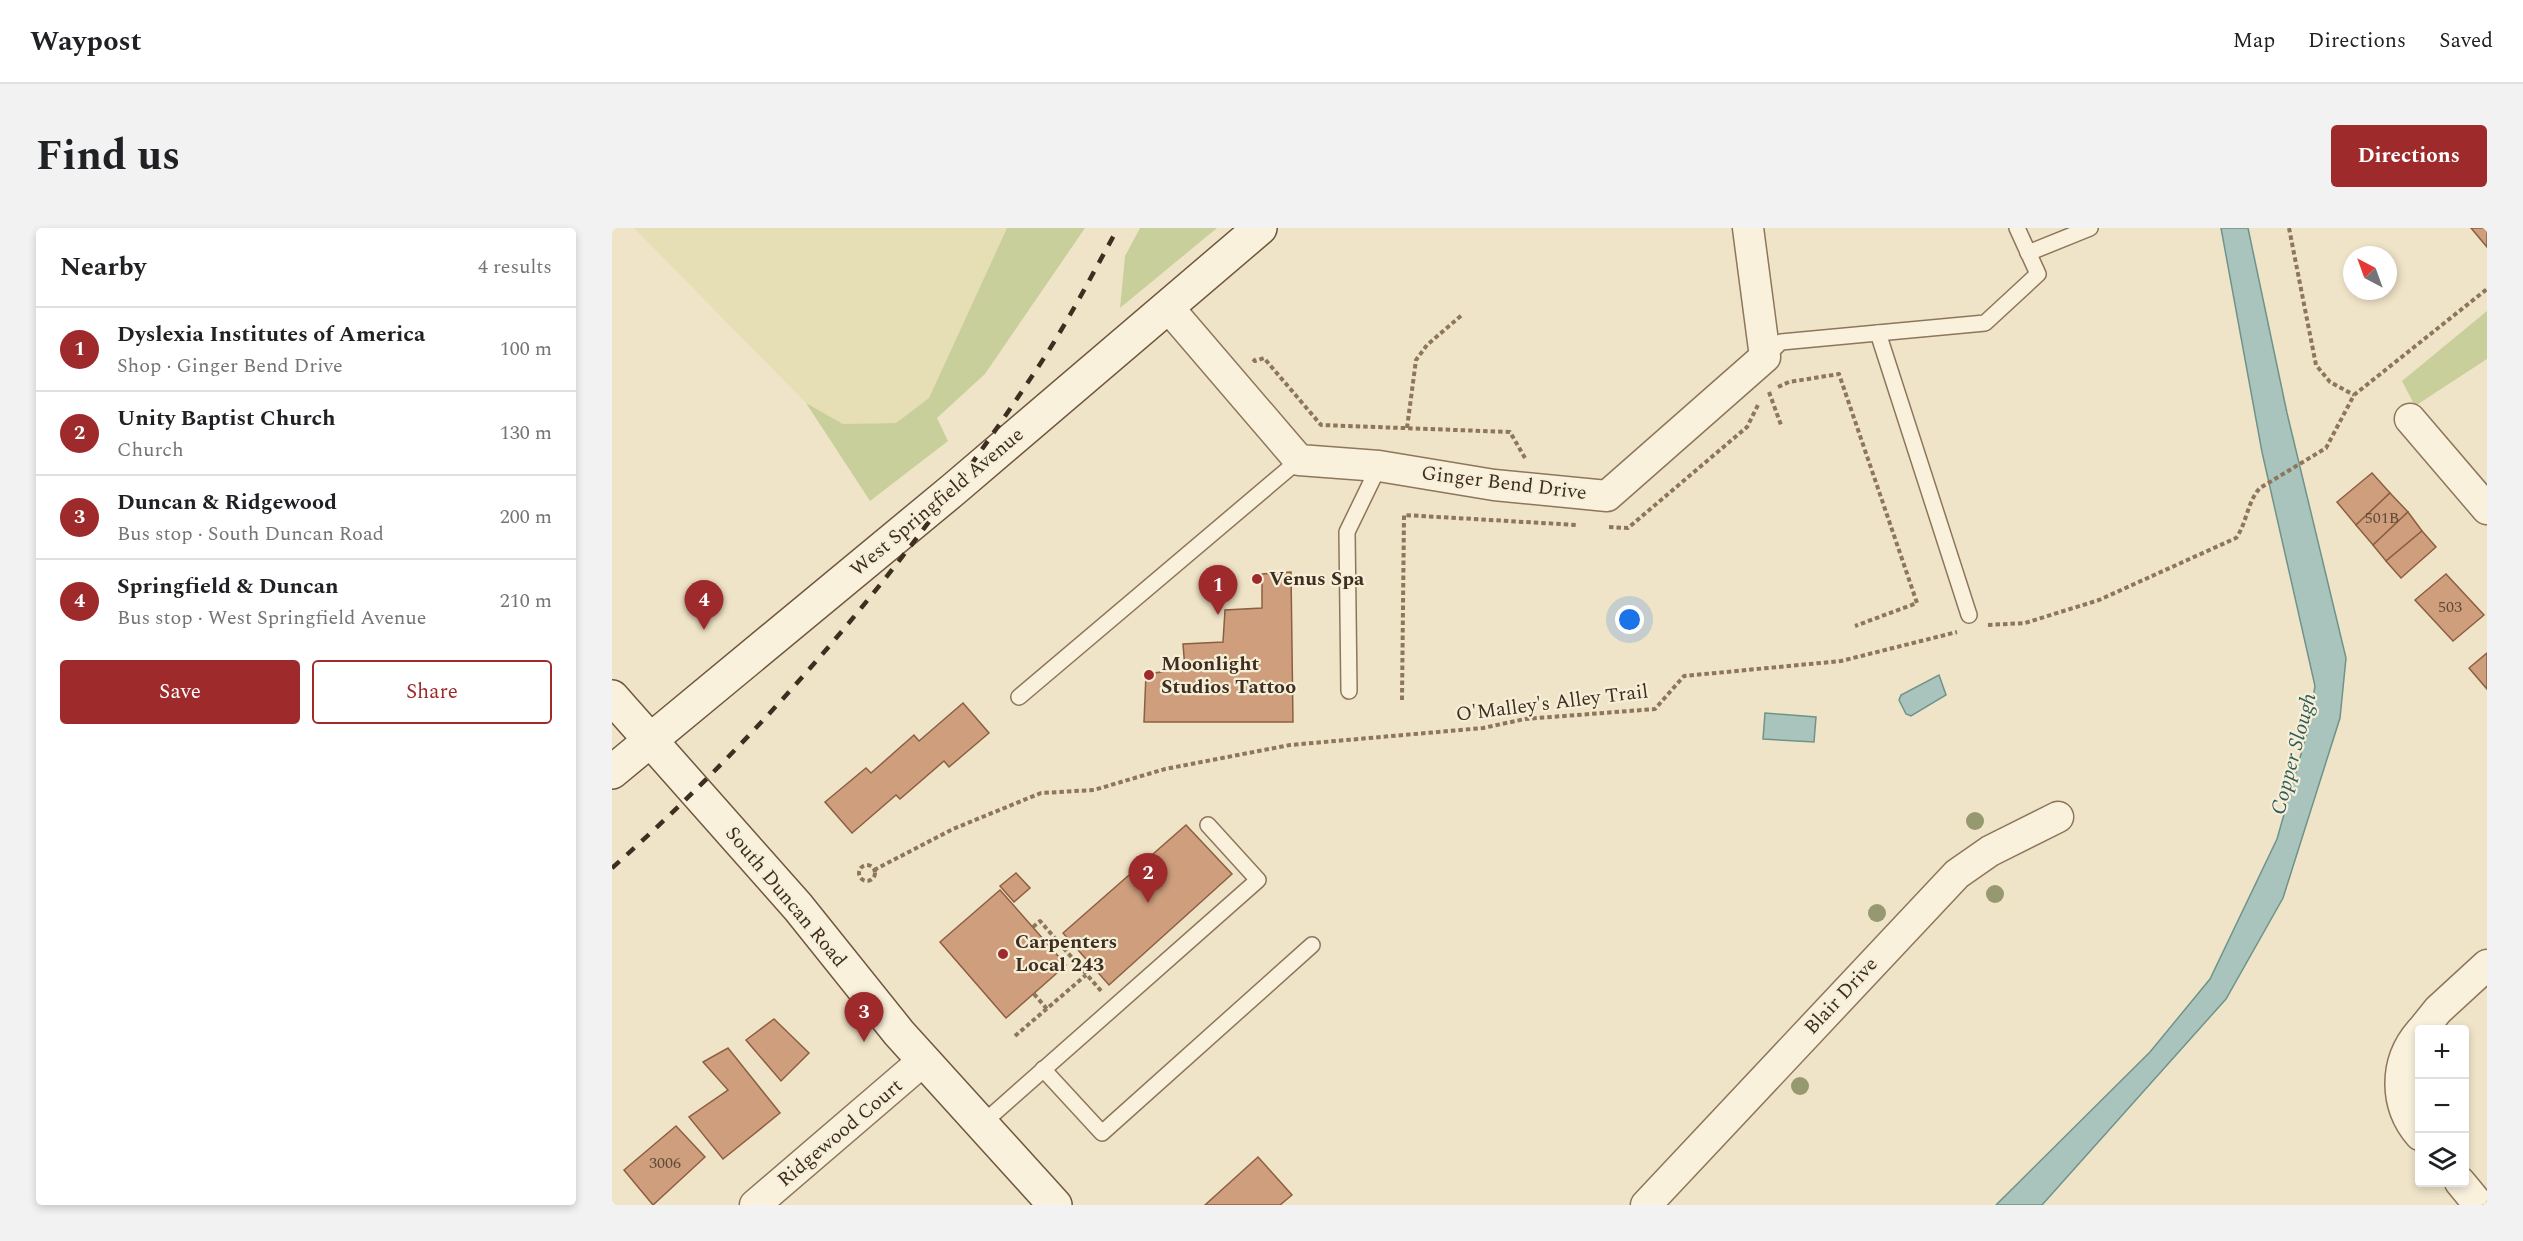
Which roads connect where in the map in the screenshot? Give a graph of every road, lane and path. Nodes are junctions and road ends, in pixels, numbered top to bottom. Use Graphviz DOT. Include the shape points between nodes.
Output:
graph roads {
  1 [pos="1260,228"];
  2 [pos="1748,228"];
  3 [pos="2017,228"];
  4 [pos="2090,228"];
  5 [pos="2289,228"];
  6 [pos="2028,252"];
  7 [pos="2487,289"];
  8 [pos="1167,306"];
  9 [pos="1463,314"];
  10 [pos="1878,333"];
  11 [pos="1249,354"];
  12 [pos="1765,357"];
  13 [pos="2354,394"];
  14 [pos="2410,419"];
  15 [pos="1407,428"];
  16 [pos="1299,460"];
  17 [pos="1536,460"];
  18 [pos="1378,466"];
  19 [pos="2487,509"];
  20 [pos="1581,526"];
  21 [pos="1604,527"];
  22 [pos="1972,621"];
  23 [pos="1855,626"];
  24 [pos="1965,630"];
  25 [pos="1349,691"];
  26 [pos="612,697"];
  27 [pos="1018,697"];
  28 [pos="1402,700"];
  29 [pos="650,739"];
  30 [pos="612,772"];
  31 [pos="2058,817"];
  32 [pos="1208,825"];
  33 [pos="874,870"];
  34 [pos="1033,927"];
  35 [pos="1312,945"];
  36 [pos="2487,965"];
  37 [pos="1086,975"];
  38 [pos="1034,994"];
  39 [pos="1104,994"];
  40 [pos="1047,1009"];
  41 [pos="2426,1025"];
  42 [pos="1016,1036"];
  43 [pos="2415,1038"];
  44 [pos="924,1060"];
  45 [pos="1043,1069"];
  46 [pos="983,1123"];
  47 [pos="2418,1133"];
  48 [pos="2464,1187"];
  49 [pos="755,1205"];
  50 [pos="1055,1205"];
  51 [pos="1646,1205"];
  52 [pos="2479,1205"];
  1 -- 8 [label="main road, West Springfield Avenue"];
  2 -- 12 [label="street"];
  3 -- 6 [label="lane"];
  4 -- 6 [label="lane"];
  5 -- 13 [label="path" via="2316,364 2330,382"];
  6 -- 10 [label="lane" via="2038,274 1985,323"];
  7 -- 13 [label="path"];
  8 -- 16 [label="street"];
  8 -- 29 [label="main road, West Springfield Avenue" via="954,489"];
  9 -- 15 [label="path" via="1427,345 1416,360"];
  10 -- 12 [label="lane" via="1781,342"];
  10 -- 22 [label="lane"];
  11 -- 15 [label="path" via="1255,361 1264,358 1321,424"];
  12 -- 18 [label="street, Ginger Bend Drive" via="1607,496 1494,485"];
  13 -- 22 [label="path" via="2326,448 2253,495 2243,529 2236,538 2099,600 2025,623"];
  14 -- 19 [label="street"];
  15 -- 17 [label="path" via="1509,432 1526,459"];
  16 -- 18 [label="street, Ginger Bend Drive"];
  16 -- 27 [label="lane"];
  18 -- 25 [label="lane" via="1347,532"];
  20 -- 28 [label="path" via="1404,515"];
  21 -- 23 [label="path" via="1628,528 1747,427 1764,394 1789,382 1839,374 1917,603"];
  24 -- 33 [label="path, O'Malley's Alley Trail" via="1841,661 1684,676 1655,709 1290,745 1165,769 1094,790 1041,793"];
  26 -- 29 [label="main road, South Duncan Road"];
  29 -- 30 [label="main road, West Springfield Avenue"];
  29 -- 44 [label="main road, South Duncan Road" via="798,907"];
  31 -- 51 [label="street, Blair Drive" via="1990,851 1957,874"];
  32 -- 45 [label="lane" via="1258,880"];
  33 -- 33 [label="path, O'Malley's Alley Trail" via="864,866 859,876 870,881"];
  34 -- 37 [label="path" via="1040,921"];
  35 -- 45 [label="lane" via="1102,1133"];
  36 -- 41 [label="street"];
  37 -- 39 [label="path"];
  37 -- 40 [label="path"];
  38 -- 40 [label="path"];
  40 -- 42 [label="path"];
  43 -- 47 [label="street" via="2400,1070 2400,1096"];
  44 -- 46 [label="main road, South Duncan Road"];
  44 -- 49 [label="street, Ridgewood Court"];
  45 -- 46 [label="lane"];
  46 -- 50 [label="main road, South Duncan Road"];
  48 -- 52 [label="street"];
}
